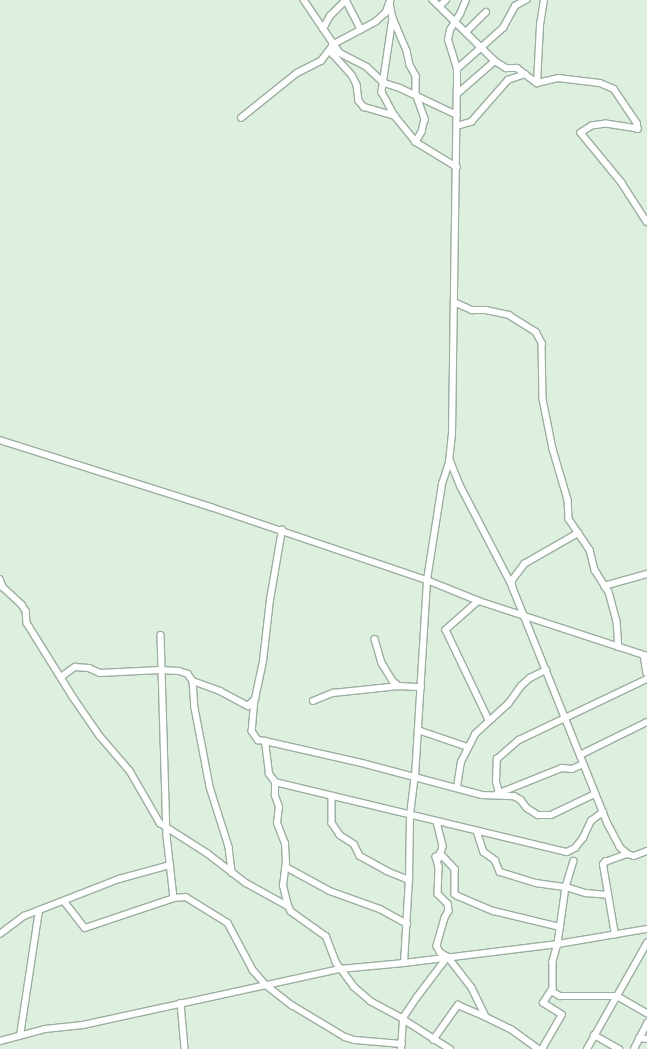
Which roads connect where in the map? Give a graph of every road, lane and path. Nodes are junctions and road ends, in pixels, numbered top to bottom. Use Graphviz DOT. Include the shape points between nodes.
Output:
graph roads {
  1 [pos="304,0"];
  2 [pos="346,0"];
  3 [pos="390,0"];
  4 [pos="433,0"];
  5 [pos="446,0"];
  6 [pos="466,0"];
  7 [pos="526,0"];
  8 [pos="544,0"];
  9 [pos="440,6"];
  10 [pos="486,12"];
  11 [pos="394,18"];
  12 [pos="456,22"];
  13 [pos="323,29"];
  14 [pos="361,29"];
  15 [pos="466,32"];
  16 [pos="333,45"];
  17 [pos="480,46"];
  18 [pos="495,61"];
  19 [pos="457,69"];
  20 [pos="525,74"];
  21 [pos="384,83"];
  22 [pos="537,83"];
  23 [pos="457,94"];
  24 [pos="416,95"];
  25 [pos="457,114"];
  26 [pos="395,116"];
  27 [pos="241,118"];
  28 [pos="457,126"];
  29 [pos="416,142"];
  30 [pos="457,167"];
  31 [pos="647,222"];
  32 [pos="454,302"];
  33 [pos="0,440"];
  34 [pos="450,458"];
  35 [pos="282,530"];
  36 [pos="578,533"];
  37 [pos="647,574"];
  38 [pos="0,579"];
  39 [pos="427,580"];
  40 [pos="512,584"];
  41 [pos="604,586"];
  42 [pos="479,601"];
  43 [pos="522,615"];
  44 [pos="160,635"];
  45 [pos="375,639"];
  46 [pos="619,647"];
  47 [pos="646,655"];
  48 [pos="160,670"];
  49 [pos="546,670"];
  50 [pos="647,673"];
  51 [pos="61,677"];
  52 [pos="647,679"];
  53 [pos="192,681"];
  54 [pos="399,686"];
  55 [pos="421,687"];
  56 [pos="255,699"];
  57 [pos="313,701"];
  58 [pos="565,716"];
  59 [pos="489,720"];
  60 [pos="647,722"];
  61 [pos="418,730"];
  62 [pos="265,741"];
  63 [pos="468,747"];
  64 [pos="580,755"];
  65 [pos="583,764"];
  66 [pos="415,777"];
  67 [pos="275,782"];
  68 [pos="457,787"];
  69 [pos="499,793"];
  70 [pos="595,794"];
  71 [pos="332,796"];
  72 [pos="492,796"];
  73 [pos="603,812"];
  74 [pos="410,815"];
  75 [pos="437,822"];
  76 [pos="167,829"];
  77 [pos="477,831"];
  78 [pos="647,851"];
  79 [pos="440,853"];
  80 [pos="627,854"];
  81 [pos="574,861"];
  82 [pos="170,865"];
  83 [pos="286,867"];
  84 [pos="232,873"];
  85 [pos="409,880"];
  86 [pos="566,887"];
  87 [pos="607,895"];
  88 [pos="174,898"];
  89 [pos="64,901"];
  90 [pos="288,906"];
  91 [pos="39,910"];
  92 [pos="407,924"];
  93 [pos="560,927"];
  94 [pos="647,929"];
  95 [pos="0,934"];
  96 [pos="615,935"];
  97 [pos="647,943"];
  98 [pos="558,944"];
  99 [pos="448,958"];
  100 [pos="404,963"];
  101 [pos="340,969"];
  102 [pos="266,985"];
  103 [pos="552,989"];
  104 [pos="616,996"];
  105 [pos="181,1002"];
  106 [pos="647,1013"];
  107 [pos="486,1017"];
  108 [pos="403,1020"];
  109 [pos="647,1023"];
  110 [pos="594,1035"];
  111 [pos="20,1036"];
  112 [pos="640,1038"];
  113 [pos="433,1040"];
  114 [pos="647,1040"];
  115 [pos="0,1041"];
  116 [pos="401,1046"];
  117 [pos="185,1049"];
  118 [pos="450,1049"];
  119 [pos="541,1049"];
  120 [pos="587,1049"];
  121 [pos="619,1049"];
  122 [pos="634,1049"];
  1 -- 13 [label="street"];
  2 -- 13 [label="street" via="330,16"];
  2 -- 14 [label="street"];
  3 -- 11 [label="street"];
  3 -- 14 [label="street" via="386,13"];
  4 -- 9 [label="street"];
  5 -- 9 [label="street"];
  6 -- 12 [label="street"];
  7 -- 17 [label="street" via="515,6 503,28"];
  8 -- 22 [label="street"];
  9 -- 12 [label="street"];
  10 -- 15 [label="street"];
  11 -- 21 [label="street"];
  11 -- 24 [label="street" via="416,76"];
  12 -- 15 [label="street"];
  12 -- 19 [label="street" via="448,40"];
  13 -- 16 [label="street"];
  14 -- 16 [label="street"];
  15 -- 17 [label="street"];
  16 -- 21 [label="street" via="340,53 367,67"];
  16 -- 26 [label="street" via="333,54 352,75 359,101 364,107"];
  16 -- 27 [label="street" via="321,61 297,73"];
  17 -- 18 [label="street"];
  17 -- 19 [label="street"];
  18 -- 20 [label="street"];
  18 -- 23 [label="street"];
  19 -- 23 [label="street"];
  20 -- 22 [label="street"];
  20 -- 28 [label="street" via="508,80 471,122"];
  21 -- 24 [label="street"];
  21 -- 26 [label="street" via="382,92"];
  22 -- 31 [label="street" via="558,78 600,83 614,89 623,100 638,129 606,124 592,126 581,133 622,183"];
  23 -- 25 [label="street"];
  24 -- 25 [label="street"];
  24 -- 29 [label="street" via="424,119"];
  25 -- 28 [label="street"];
  26 -- 29 [label="street"];
  28 -- 30 [label="street"];
  29 -- 30 [label="street"];
  30 -- 32 [label="street"];
  32 -- 34 [label="street"];
  32 -- 36 [label="street" via="472,310 509,316 536,332 542,343 543,399 548,428 568,500 570,519"];
  33 -- 35 [label="street"];
  34 -- 39 [label="street" via="442,484"];
  34 -- 40 [label="street" via="461,488"];
  35 -- 39 [label="street"];
  35 -- 56 [label="street"];
  36 -- 40 [label="street" via="525,564"];
  36 -- 41 [label="street" via="590,550 595,570"];
  37 -- 41 [label="street"];
  38 -- 51 [label="street" via="2,587 26,611 27,623"];
  39 -- 42 [label="street"];
  39 -- 55 [label="street"];
  40 -- 43 [label="street"];
  41 -- 46 [label="street" via="609,592 617,622"];
  42 -- 43 [label="street"];
  42 -- 59 [label="street" via="446,630"];
  43 -- 46 [label="street"];
  43 -- 49 [label="street"];
  44 -- 48 [label="street"];
  45 -- 54 [label="street" via="382,663"];
  46 -- 47 [label="street"];
  47 -- 50 [label="street"];
  48 -- 51 [label="street" via="100,673 75,667"];
  48 -- 53 [label="street" via="188,674"];
  48 -- 76 [label="street"];
  49 -- 58 [label="street"];
  49 -- 59 [label="street" via="530,678"];
  51 -- 76 [label="street" via="100,736 130,770 160,823"];
  52 -- 58 [label="street"];
  53 -- 56 [label="street" via="248,706"];
  53 -- 84 [label="street" via="210,787 229,846"];
  54 -- 55 [label="street"];
  54 -- 57 [label="street" via="333,693"];
  55 -- 61 [label="street"];
  56 -- 62 [label="street" via="252,732 258,740"];
  58 -- 64 [label="street"];
  58 -- 69 [label="street" via="519,740 497,759"];
  59 -- 63 [label="street"];
  60 -- 64 [label="street"];
  61 -- 63 [label="street"];
  61 -- 66 [label="street"];
  62 -- 66 [label="street"];
  62 -- 67 [label="street" via="269,774"];
  63 -- 68 [label="street" via="461,762"];
  64 -- 65 [label="street"];
  65 -- 69 [label="street" via="572,769 562,768"];
  65 -- 70 [label="street"];
  66 -- 68 [label="street"];
  66 -- 74 [label="street"];
  67 -- 71 [label="street"];
  67 -- 83 [label="street" via="279,807 277,824 285,844"];
  68 -- 72 [label="street"];
  69 -- 72 [label="street"];
  70 -- 72 [label="street" via="551,815 538,815 514,796"];
  70 -- 73 [label="street"];
  71 -- 74 [label="street"];
  71 -- 85 [label="street" via="332,823 340,835 354,844 360,856"];
  73 -- 77 [label="street" via="591,821 575,848 567,852"];
  73 -- 80 [label="street" via="620,847"];
  74 -- 75 [label="street"];
  74 -- 85 [label="street"];
  75 -- 77 [label="street"];
  75 -- 79 [label="street" via="442,842"];
  76 -- 82 [label="street"];
  76 -- 84 [label="street" via="207,853"];
  77 -- 86 [label="street" via="484,852 495,860 500,872 536,883"];
  78 -- 80 [label="street" via="634,856"];
  79 -- 93 [label="street" via="455,869 455,894 458,896 494,911"];
  79 -- 99 [label="street" via="440,858 436,857 438,894 448,904 449,911 438,946"];
  80 -- 87 [label="street" via="603,865"];
  81 -- 86 [label="street"];
  82 -- 88 [label="street"];
  82 -- 89 [label="street" via="119,879"];
  83 -- 90 [label="street" via="283,886"];
  83 -- 92 [label="street" via="330,891 380,909"];
  84 -- 90 [label="street"];
  85 -- 92 [label="street"];
  86 -- 87 [label="street"];
  86 -- 93 [label="street"];
  87 -- 96 [label="street"];
  88 -- 89 [label="street" via="84,928"];
  88 -- 102 [label="street" via="186,897 228,923 243,954"];
  89 -- 91 [label="street"];
  90 -- 101 [label="street" via="291,912 326,936"];
  91 -- 95 [label="street" via="19,919"];
  91 -- 111 [label="street"];
  92 -- 100 [label="street"];
  93 -- 98 [label="street"];
  94 -- 96 [label="street"];
  96 -- 98 [label="street"];
  97 -- 104 [label="street"];
  98 -- 99 [label="street"];
  98 -- 103 [label="street" via="553,962"];
  99 -- 100 [label="street"];
  99 -- 107 [label="street" via="472,988"];
  99 -- 108 [label="street"];
  100 -- 101 [label="street"];
  101 -- 102 [label="street"];
  101 -- 108 [label="street" via="371,1002"];
  102 -- 105 [label="street"];
  102 -- 116 [label="street" via="345,1037"];
  103 -- 104 [label="street" via="560,996"];
  103 -- 119 [label="street" via="543,1002 562,1015"];
  104 -- 106 [label="street"];
  104 -- 110 [label="street"];
  105 -- 111 [label="street"];
  105 -- 117 [label="street"];
  107 -- 113 [label="street" via="458,1006"];
  107 -- 119 [label="street"];
  108 -- 113 [label="street"];
  108 -- 116 [label="street"];
  109 -- 112 [label="street"];
  110 -- 120 [label="street"];
  110 -- 121 [label="street"];
  111 -- 115 [label="street"];
  112 -- 114 [label="street"];
  112 -- 122 [label="street"];
  113 -- 118 [label="street"];
}
